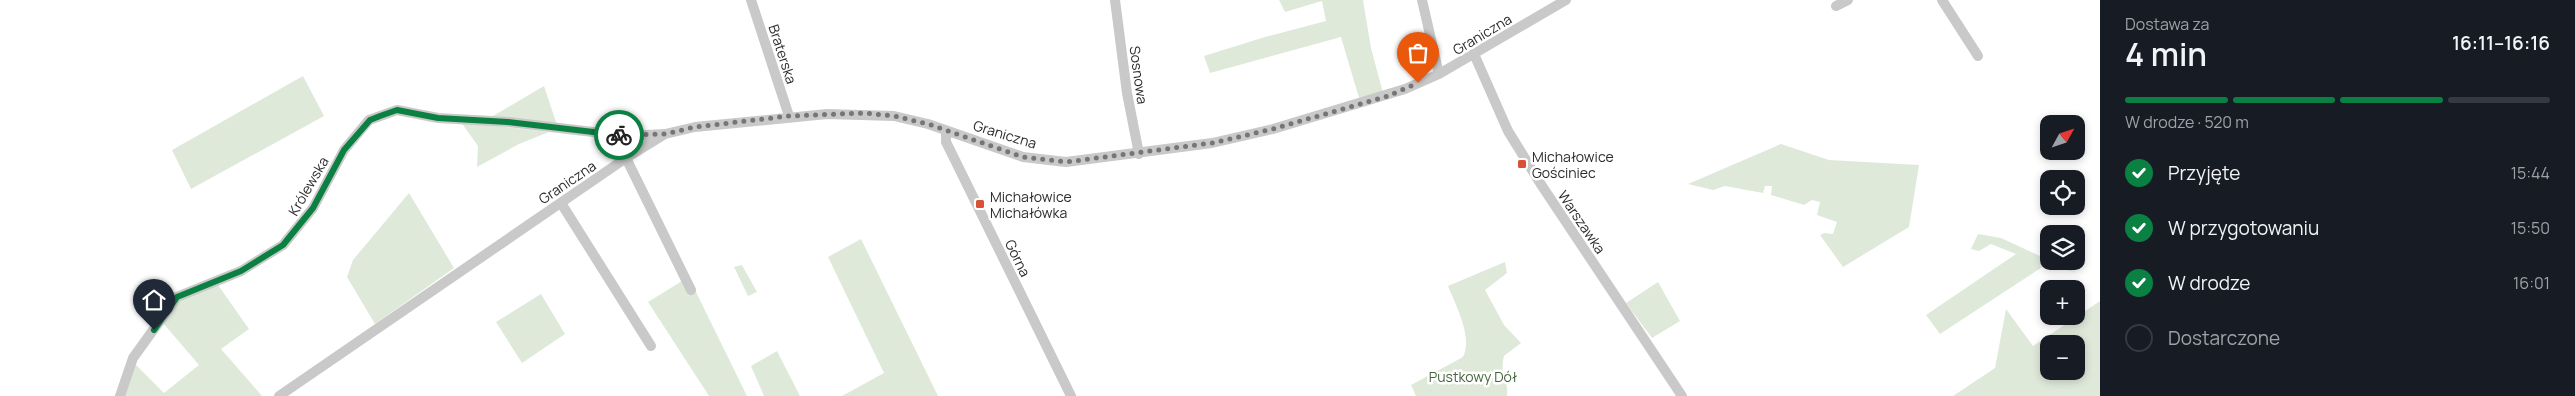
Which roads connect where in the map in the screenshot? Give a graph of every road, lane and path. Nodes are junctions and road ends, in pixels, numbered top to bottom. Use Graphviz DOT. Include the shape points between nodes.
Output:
graph roads {
  1 [pos="751,0"];
  2 [pos="1115,0"];
  3 [pos="1422,0"];
  4 [pos="1566,0"];
  5 [pos="1848,0"];
  6 [pos="1942,0"];
  7 [pos="1836,6"];
  8 [pos="1474,54"];
  9 [pos="1978,56"];
  10 [pos="1439,74"];
  11 [pos="789,116"];
  12 [pos="946,131"];
  13 [pos="665,134"];
  14 [pos="1138,154"];
  15 [pos="626,158"];
  16 [pos="560,203"];
  17 [pos="691,290"];
  18 [pos="651,346"];
  19 [pos="120,396"];
  20 [pos="279,396"];
  21 [pos="1071,396"];
  22 [pos="1682,396"];
  1 -- 11 [label="street, Braterska"];
  2 -- 14 [label="street, Sosnowa"];
  3 -- 10 [label="street"];
  4 -- 8 [label="street, Graniczna"];
  5 -- 7 [label="street"];
  6 -- 9 [label="street"];
  8 -- 10 [label="street, Graniczna"];
  8 -- 22 [label="street, Warszawka" via="1508,131"];
  10 -- 14 [label="street, Graniczna" via="1388,96 1273,129 1212,143"];
  11 -- 12 [label="street, Graniczna" via="864,113 894,116"];
  11 -- 13 [label="street, Graniczna" via="695,127"];
  12 -- 14 [label="street, Graniczna" via="1023,157 1066,162"];
  12 -- 21 [label="street, Górna" via="946,142"];
  13 -- 15 [label="street, Graniczna"];
  13 -- 19 [label="street, Królewska" via="627,136 508,122 438,118 397,110 370,120 344,150 313,208 283,245 241,271 177,297 134,358"];
  15 -- 16 [label="street, Graniczna"];
  15 -- 17 [label="street"];
  16 -- 18 [label="street"];
  16 -- 20 [label="street, Graniczna"];
}
